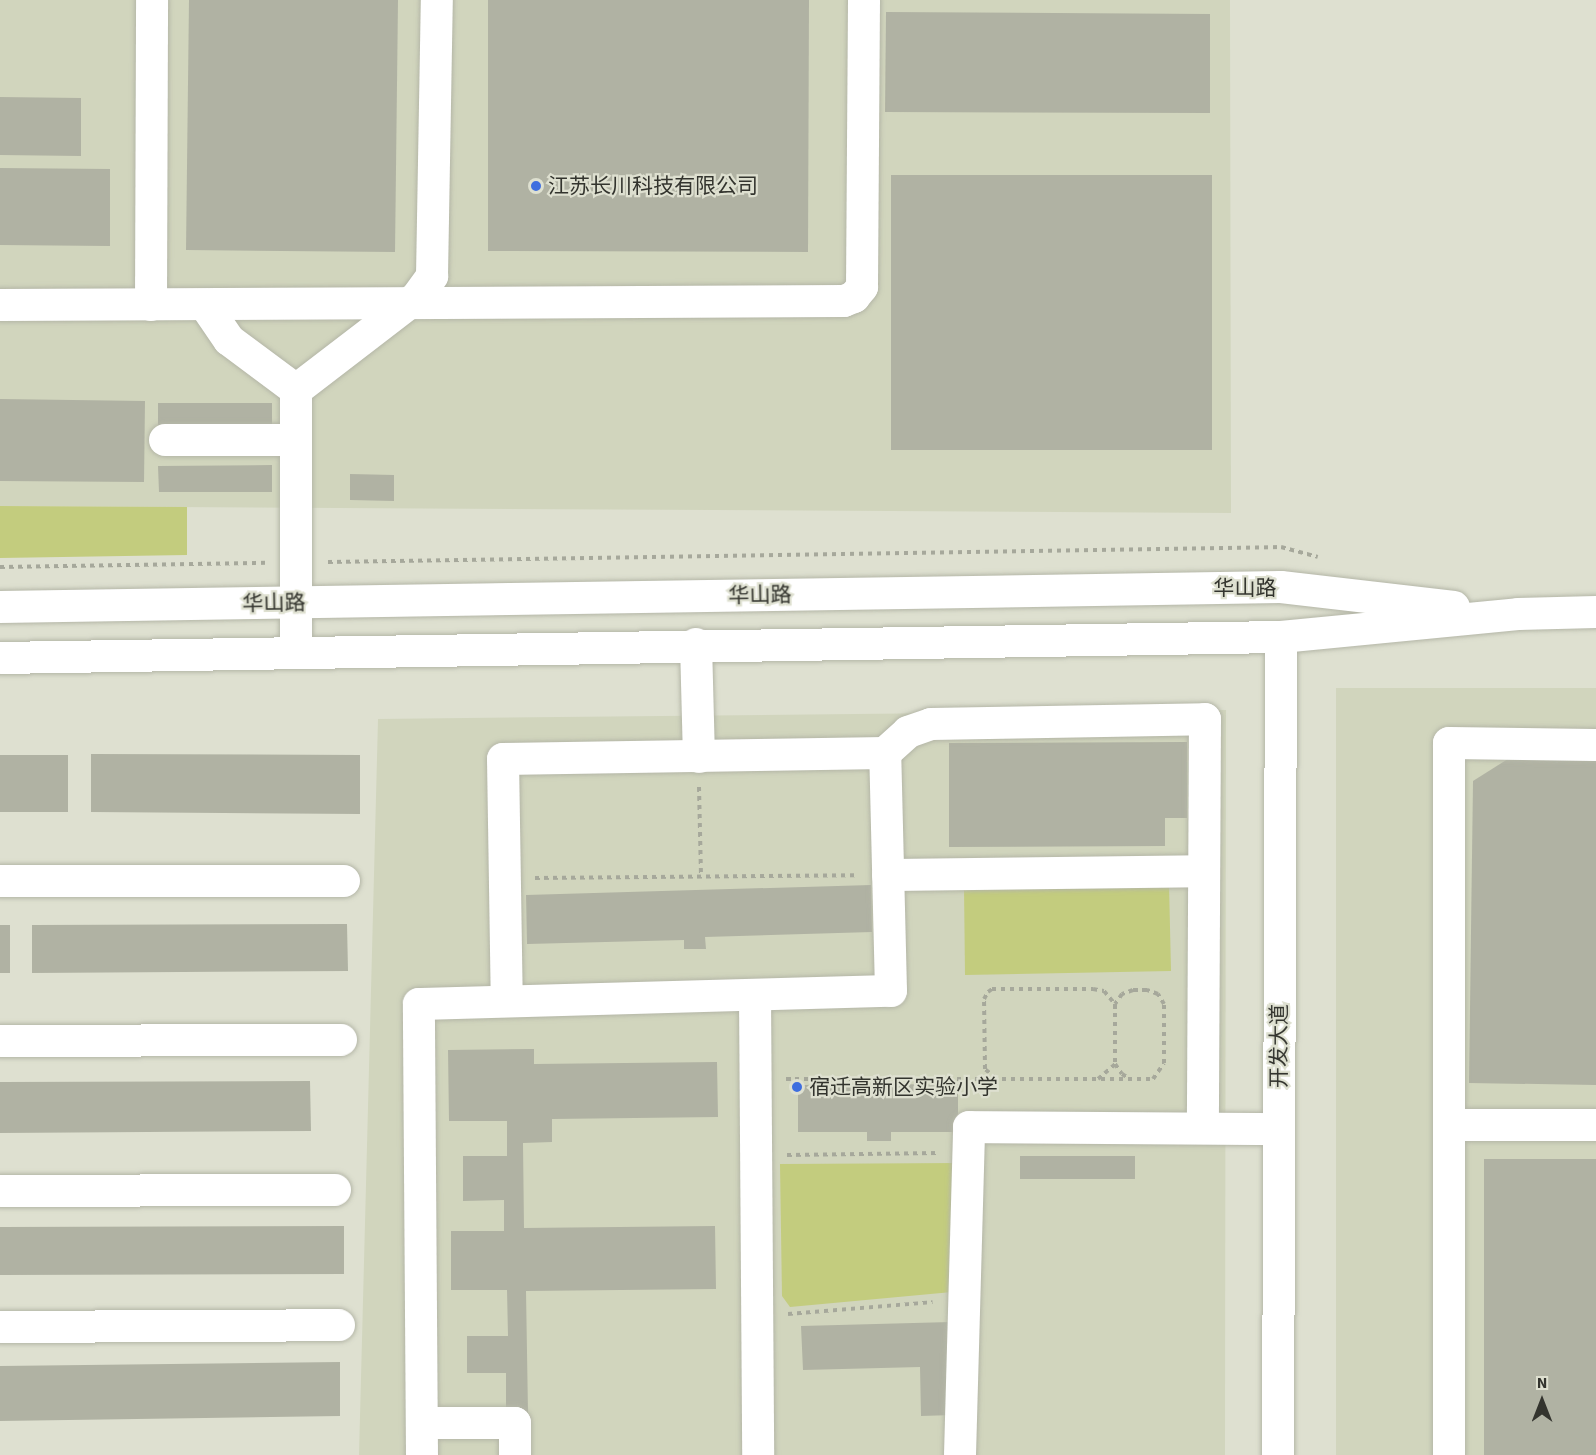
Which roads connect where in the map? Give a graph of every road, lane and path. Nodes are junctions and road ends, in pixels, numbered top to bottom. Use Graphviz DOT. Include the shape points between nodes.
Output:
graph roads {
  1 [pos="152,0"];
  2 [pos="437,0"];
  3 [pos="864,0"];
  4 [pos="409,303"];
  5 [pos="0,305"];
  6 [pos="151,305"];
  7 [pos="205,305"];
  8 [pos="296,390"];
  9 [pos="165,440"];
  10 [pos="296,440"];
  11 [pos="296,602"];
  12 [pos="0,607"];
  13 [pos="1596,612"];
  14 [pos="1518,614"];
  15 [pos="1281,637"];
  16 [pos="696,644"];
  17 [pos="296,652"];
  18 [pos="0,658"];
  19 [pos="1596,745"];
  20 [pos="885,753"];
  21 [pos="699,757"];
  22 [pos="1204,871"];
  23 [pos="888,875"];
  24 [pos="701,877"];
  25 [pos="505,879"];
  26 [pos="344,880"];
  27 [pos="0,881"];
  28 [pos="755,995"];
  29 [pos="507,1002"];
  30 [pos="1115,1004"];
  31 [pos="341,1040"];
  32 [pos="0,1041"];
  33 [pos="1115,1064"];
  34 [pos="756,1079"];
  35 [pos="997,1079"];
  36 [pos="1097,1079"];
  37 [pos="1130,1079"];
  38 [pos="1449,1125"];
  39 [pos="1596,1125"];
  40 [pos="1203,1128"];
  41 [pos="1278,1129"];
  42 [pos="969,1153"];
  43 [pos="756,1156"];
  44 [pos="335,1190"];
  45 [pos="0,1191"];
  46 [pos="965,1300"];
  47 [pos="757,1316"];
  48 [pos="339,1325"];
  49 [pos="0,1327"];
  50 [pos="422,1424"];
  51 [pos="422,1455"];
  52 [pos="515,1455"];
  53 [pos="758,1455"];
  54 [pos="960,1455"];
  55 [pos="1278,1455"];
  56 [pos="1449,1455"];
  1 -- 6 [label="street"];
  2 -- 4 [label="street" via="432,276"];
  3 -- 4 [label="street" via="863,268 862,287 854,297 844,301"];
  4 -- 7 [label="street"];
  4 -- 8 [label="street"];
  5 -- 6 [label="street"];
  6 -- 7 [label="street"];
  7 -- 8 [label="street" via="228,340"];
  8 -- 10 [label="street"];
  9 -- 10 [label="street"];
  10 -- 11 [label="street"];
  11 -- 12 [label="street, 华山路"];
  11 -- 14 [label="street, 华山路" via="1281,587"];
  11 -- 17 [label="street"];
  13 -- 14 [label="street, 华山路"];
  14 -- 15 [label="street, 华山路"];
  15 -- 16 [label="street, 华山路"];
  15 -- 41 [label="street, 开发大道"];
  16 -- 17 [label="street, 华山路"];
  16 -- 21 [label="street"];
  17 -- 18 [label="street, 华山路"];
  19 -- 38 [label="street" via="1449,742"];
  20 -- 21 [label="street"];
  20 -- 22 [label="street" via="908,732 931,724 1205,719"];
  20 -- 23 [label="street"];
  21 -- 24 [label="path"];
  21 -- 25 [label="street" via="503,759"];
  22 -- 23 [label="street"];
  22 -- 40 [label="street"];
  23 -- 24 [label="path"];
  23 -- 28 [label="street" via="891,991"];
  24 -- 25 [label="path"];
  25 -- 29 [label="street"];
  26 -- 27 [label="street"];
  28 -- 29 [label="street"];
  28 -- 34 [label="street"];
  29 -- 50 [label="street" via="419,1004"];
  30 -- 33 [label="path"];
  30 -- 35 [label="path" via="1104,991 1093,988 992,989 984,999 984,1069"];
  30 -- 37 [label="path" via="1122,994 1147,990 1158,994 1164,1004 1164,1063 1160,1073 1153,1079"];
  31 -- 32 [label="street"];
  33 -- 36 [label="path"];
  33 -- 37 [label="path"];
  34 -- 35 [label="path"];
  34 -- 43 [label="street"];
  35 -- 36 [label="path"];
  36 -- 37 [label="path"];
  38 -- 39 [label="street"];
  38 -- 56 [label="street"];
  40 -- 41 [label="street"];
  40 -- 42 [label="street" via="969,1127"];
  41 -- 55 [label="street, 开发大道"];
  42 -- 43 [label="path"];
  42 -- 46 [label="street"];
  43 -- 47 [label="street"];
  44 -- 45 [label="street"];
  46 -- 47 [label="path"];
  46 -- 54 [label="street"];
  47 -- 53 [label="street"];
  48 -- 49 [label="street"];
  50 -- 51 [label="street"];
  50 -- 52 [label="street" via="514,1424"];
}
